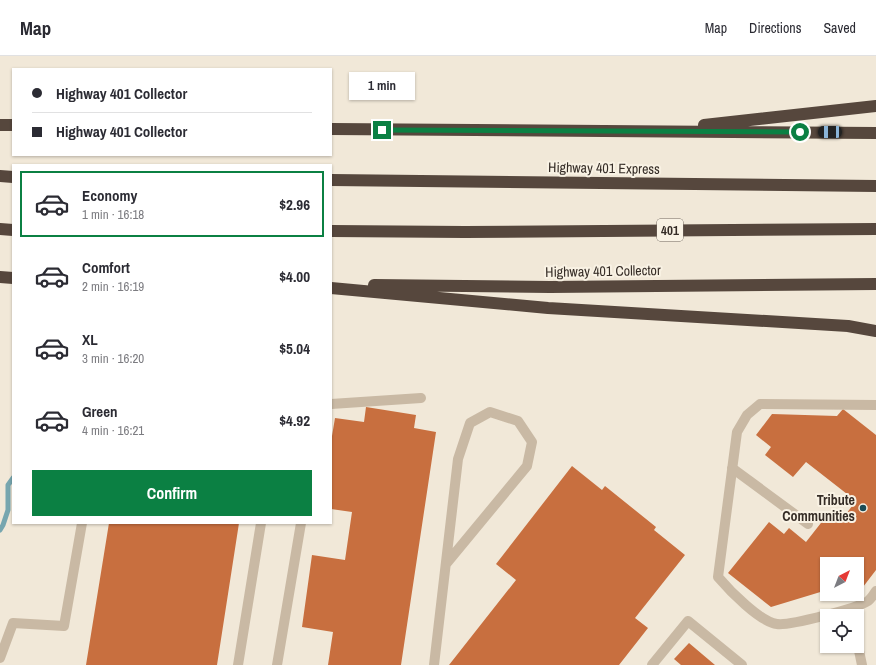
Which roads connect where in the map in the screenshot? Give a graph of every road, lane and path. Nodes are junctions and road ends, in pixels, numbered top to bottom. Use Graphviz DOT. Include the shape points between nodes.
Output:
graph roads {
  1 [pos="876,106"];
  2 [pos="0,125"];
  3 [pos="12,125"];
  4 [pos="332,130"];
  5 [pos="648,131"];
  6 [pos="876,133"];
  7 [pos="0,176"];
  8 [pos="12,177"];
  9 [pos="332,180"];
  10 [pos="876,186"];
  11 [pos="0,229"];
  12 [pos="876,229"];
  13 [pos="12,230"];
  14 [pos="332,231"];
  15 [pos="0,277"];
  16 [pos="12,278"];
  17 [pos="332,284"];
  18 [pos="876,284"];
  19 [pos="332,288"];
  20 [pos="876,331"];
  21 [pos="421,398"];
  22 [pos="332,404"];
  23 [pos="876,405"];
  24 [pos="732,468"];
  25 [pos="82,524"];
  26 [pos="261,524"];
  27 [pos="301,524"];
  28 [pos="808,524"];
  29 [pos="446,564"];
  30 [pos="876,591"];
  31 [pos="856,609"];
  32 [pos="820,618"];
  33 [pos="860,653"];
  34 [pos="0,658"];
  35 [pos="238,665"];
  36 [pos="278,665"];
  37 [pos="434,665"];
  38 [pos="652,665"];
  39 [pos="742,665"];
  40 [pos="862,665"];
  1 -- 5 [label="highway"];
  2 -- 3 [label="highway"];
  4 -- 5 [label="highway"];
  5 -- 6 [label="highway"];
  7 -- 8 [label="highway"];
  9 -- 10 [label="highway, Highway 401 Express"];
  11 -- 13 [label="highway"];
  12 -- 14 [label="highway, 401"];
  15 -- 16 [label="highway"];
  17 -- 18 [label="highway, Highway 401 Collector" via="558,287"];
  19 -- 20 [label="highway" via="548,308 848,326"];
  21 -- 22 [label="lane"];
  23 -- 24 [label="lane" via="760,404 747,415 737,432"];
  24 -- 28 [label="lane"];
  24 -- 32 [label="lane" via="718,577 759,616 776,624"];
  25 -- 34 [label="lane" via="64,626 13,623"];
  26 -- 35 [label="lane"];
  27 -- 36 [label="lane"];
  29 -- 29 [label="lane" via="458,459 470,423 490,412 518,421 532,442 526,466"];
  29 -- 37 [label="lane"];
  30 -- 31 [label="lane" via="868,601"];
  33 -- 40 [label="lane"];
  38 -- 39 [label="lane" via="688,621"];
}
